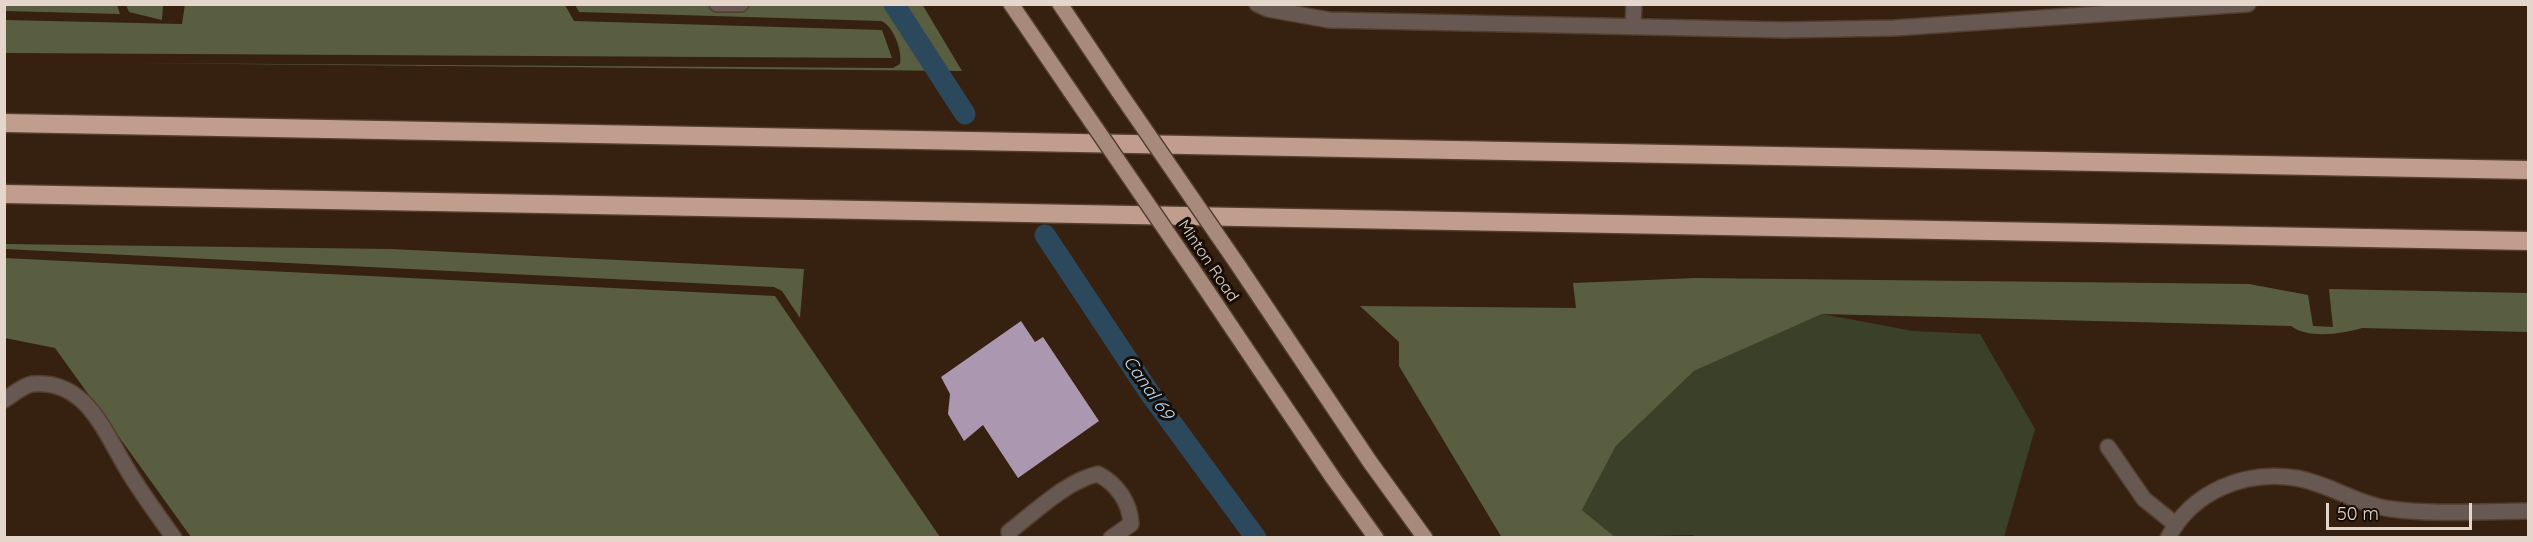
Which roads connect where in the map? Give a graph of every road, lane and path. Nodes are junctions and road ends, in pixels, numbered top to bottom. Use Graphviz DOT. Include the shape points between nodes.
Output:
graph roads {
  1 [pos="717,4"];
  2 [pos="741,4"];
  3 [pos="1011,4"];
  4 [pos="1060,4"];
  5 [pos="1257,4"];
  6 [pos="1634,4"];
  7 [pos="2050,4"];
  8 [pos="2248,4"];
  9 [pos="2032,19"];
  10 [pos="1633,27"];
  11 [pos="4,123"];
  12 [pos="2529,170"];
  13 [pos="4,194"];
  14 [pos="2529,242"];
  15 [pos="4,400"];
  16 [pos="2108,447"];
  17 [pos="2529,511"];
  18 [pos="2172,531"];
  19 [pos="174,537"];
  20 [pos="1010,537"];
  21 [pos="1111,537"];
  22 [pos="1376,537"];
  23 [pos="1425,537"];
  1 -- 2 [label="street"];
  3 -- 22 [label="main road, Minton Road, bridge"];
  4 -- 23 [label="main road, Minton Road, bridge" via="1370,462"];
  5 -- 10 [label="street" via="1329,20"];
  6 -- 10 [label="street"];
  7 -- 9 [label="street"];
  8 -- 9 [label="street"];
  9 -- 10 [label="street" via="1894,28"];
  11 -- 12 [label="highway"];
  13 -- 14 [label="highway"];
  15 -- 19 [label="street" via="30,384 65,387 82,399 95,413 129,472"];
  16 -- 18 [label="street"];
  17 -- 18 [label="street" via="2390,509 2297,478 2260,476 2228,484 2201,498"];
  20 -- 21 [label="street" via="1009,532 1064,492 1087,476 1098,474 1110,480 1131,512 1131,524"];
}
